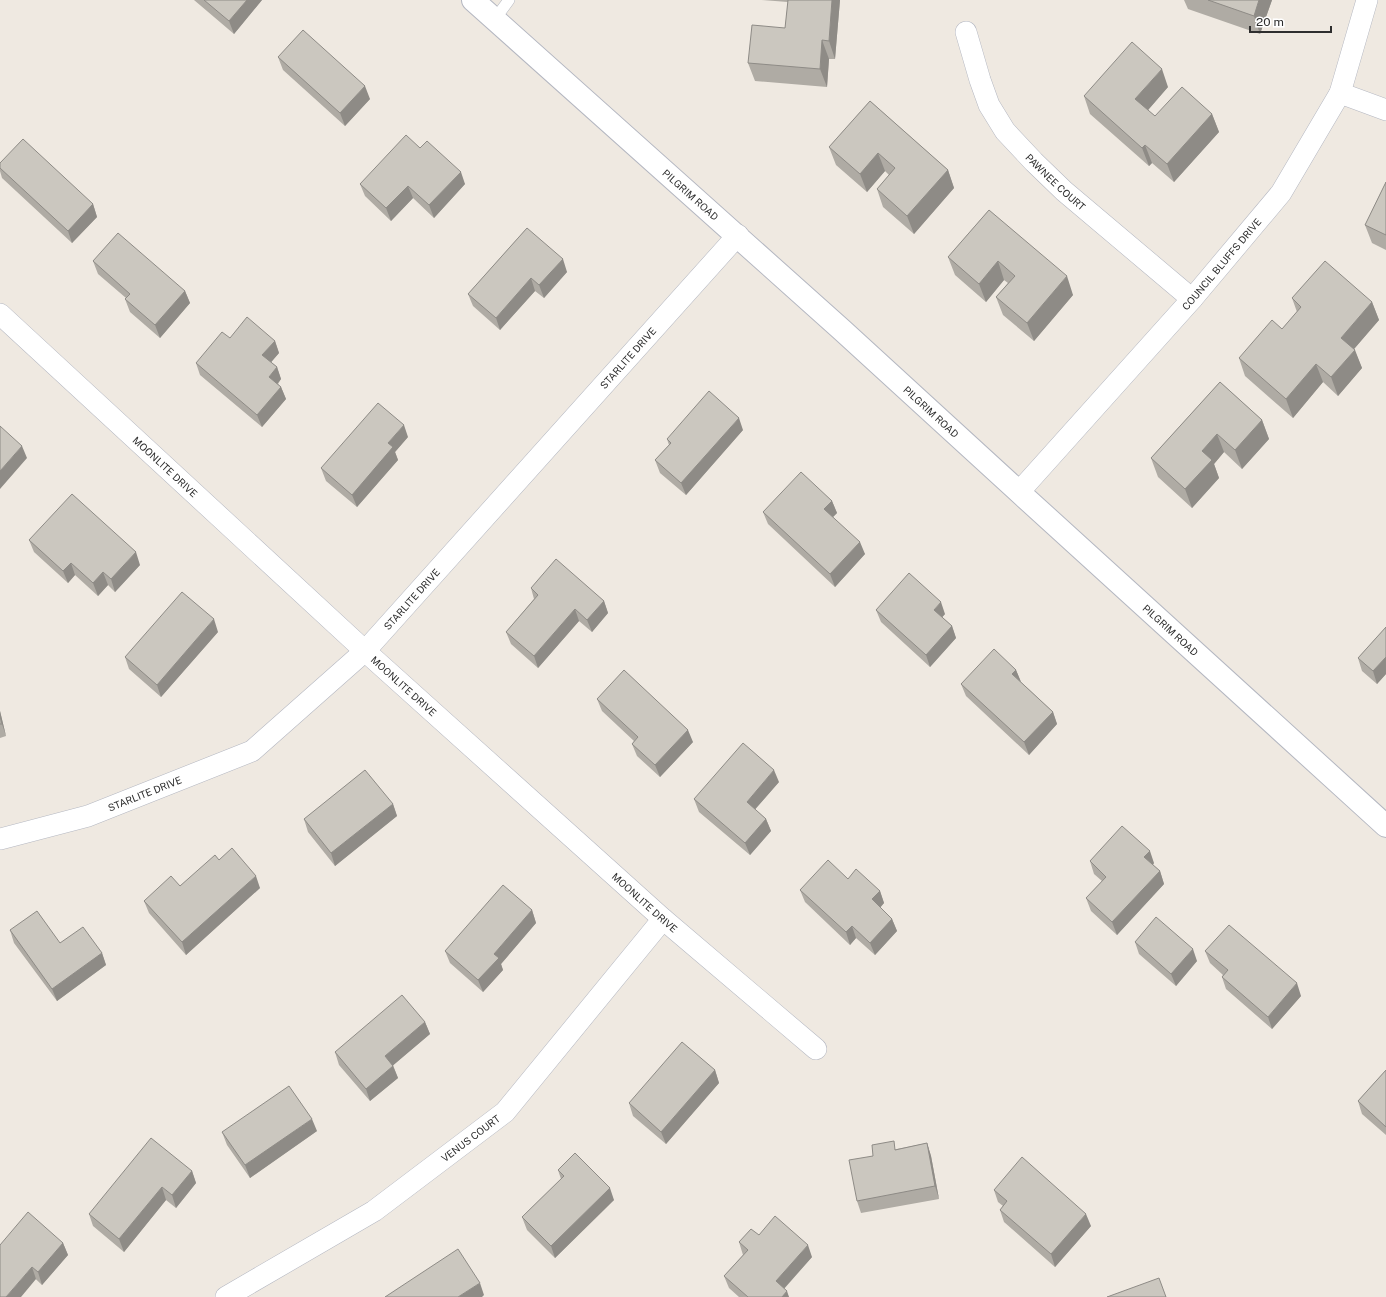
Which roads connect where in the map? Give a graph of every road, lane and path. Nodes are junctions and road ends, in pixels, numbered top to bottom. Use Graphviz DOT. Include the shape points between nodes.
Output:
graph roads {
  1 [pos="473,0"];
  2 [pos="509,0"];
  3 [pos="1367,0"];
  4 [pos="495,19"];
  5 [pos="966,32"];
  6 [pos="1340,93"];
  7 [pos="1386,110"];
  8 [pos="738,235"];
  9 [pos="1192,299"];
  10 [pos="0,314"];
  11 [pos="1019,492"];
  12 [pos="365,651"];
  13 [pos="1386,826"];
  14 [pos="0,839"];
  15 [pos="663,919"];
  16 [pos="816,1049"];
  17 [pos="226,1297"];
  1 -- 4 [label="street, PILGRIM ROAD"];
  2 -- 4 [label="lane"];
  3 -- 6 [label="street, COUNCIL BLUFFS DRIVE"];
  4 -- 8 [label="street, PILGRIM ROAD"];
  5 -- 9 [label="street, PAWNEE COURT" via="989,104 1005,131 1064,191"];
  6 -- 7 [label="street"];
  6 -- 9 [label="street, COUNCIL BLUFFS DRIVE" via="1281,193"];
  8 -- 11 [label="street, PILGRIM ROAD"];
  8 -- 12 [label="street, STARLITE DRIVE"];
  9 -- 11 [label="street, COUNCIL BLUFFS DRIVE"];
  10 -- 12 [label="street, MOONLITE DRIVE"];
  11 -- 13 [label="street, PILGRIM ROAD"];
  12 -- 14 [label="street, STARLITE DRIVE" via="252,751 88,816"];
  12 -- 15 [label="street, MOONLITE DRIVE"];
  15 -- 16 [label="street, MOONLITE DRIVE"];
  15 -- 17 [label="street, VENUS COURT" via="505,1112 374,1211"];
}
